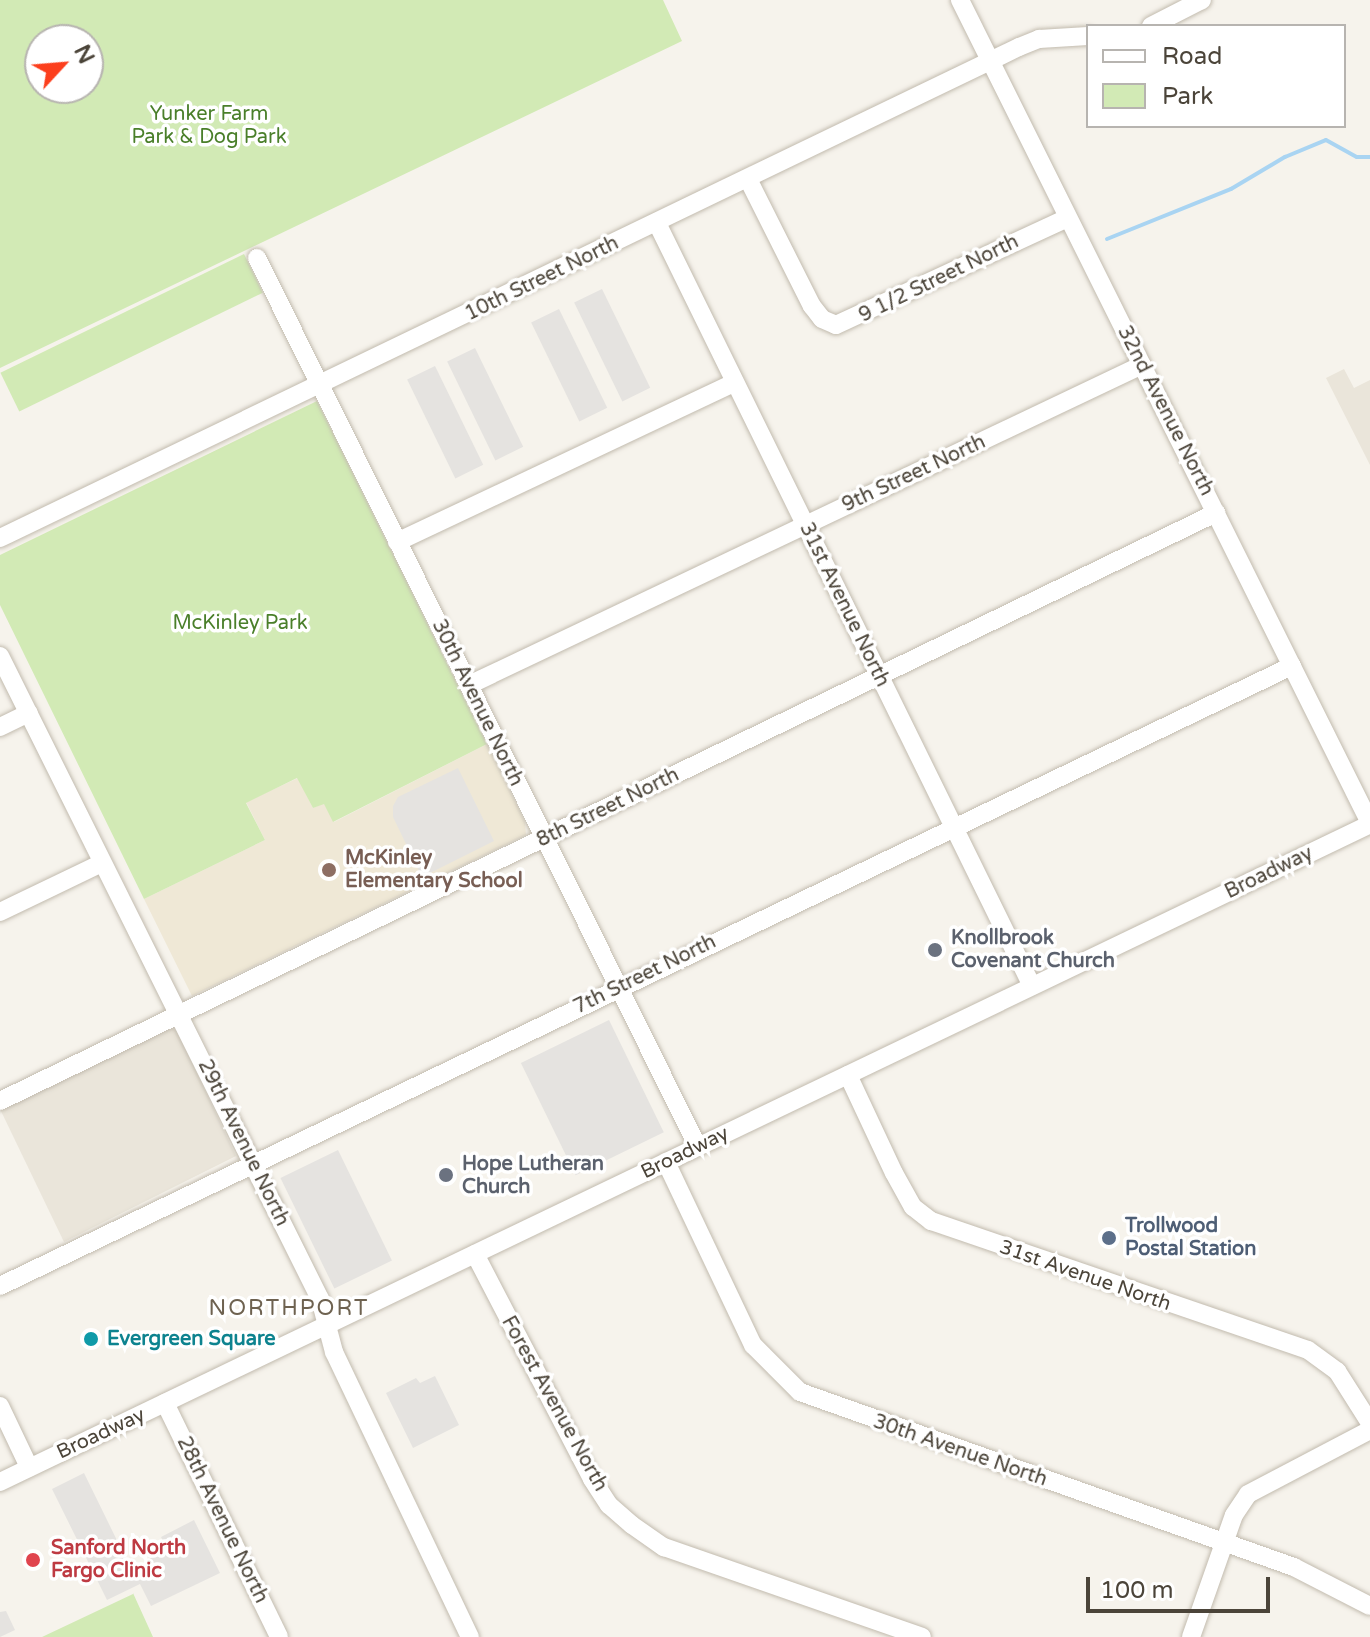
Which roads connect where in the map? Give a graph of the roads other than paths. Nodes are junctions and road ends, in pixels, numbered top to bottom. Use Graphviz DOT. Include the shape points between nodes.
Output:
graph roads {
  1 [pos="960,0"];
  2 [pos="1202,0"];
  3 [pos="1155,24"];
  4 [pos="1086,36"];
  5 [pos="991,62"];
  6 [pos="748,179"];
  7 [pos="1068,218"];
  8 [pos="657,223"];
  9 [pos="257,258"];
  10 [pos="1142,365"];
  11 [pos="733,383"];
  12 [pos="321,387"];
  13 [pos="1216,513"];
  14 [pos="805,526"];
  15 [pos="0,538"];
  16 [pos="397,542"];
  17 [pos="0,656"];
  18 [pos="1292,666"];
  19 [pos="878,675"];
  20 [pos="469,685"];
  21 [pos="29,713"];
  22 [pos="0,727"];
  23 [pos="1370,823"];
  24 [pos="953,826"];
  25 [pos="545,840"];
  26 [pos="102,863"];
  27 [pos="0,912"];
  28 [pos="1032,986"];
  29 [pos="619,987"];
  30 [pos="178,1014"];
  31 [pos="848,1075"];
  32 [pos="0,1101"];
  33 [pos="698,1147"];
  34 [pos="666,1162"];
  35 [pos="253,1163"];
  36 [pos="475,1254"];
  37 [pos="0,1286"];
  38 [pos="326,1324"];
  39 [pos="165,1403"];
  40 [pos="0,1406"];
  41 [pos="1370,1423"];
  42 [pos="1370,1430"];
  43 [pos="29,1467"];
  44 [pos="0,1482"];
  45 [pos="1224,1542"];
  46 [pos="1370,1606"];
  47 [pos="279,1637"];
  48 [pos="470,1637"];
  49 [pos="922,1637"];
  50 [pos="1191,1637"];
  1 -- 5 [label="street, 32nd Avenue North"];
  2 -- 3 [label="street"];
  4 -- 5 [label="street, 10th Street North" via="1039,39"];
  5 -- 6 [label="street, 10th Street North"];
  5 -- 7 [label="street, 32nd Avenue North"];
  6 -- 7 [label="street, 9 1/2 Street North" via="812,306 836,325"];
  6 -- 8 [label="street, 10th Street North"];
  7 -- 10 [label="street, 32nd Avenue North"];
  8 -- 11 [label="street, 31st Avenue North"];
  8 -- 12 [label="street, 10th Street North"];
  9 -- 12 [label="street, 30th Avenue North"];
  10 -- 13 [label="street, 32nd Avenue North"];
  10 -- 14 [label="street, 9th Street North"];
  11 -- 14 [label="street, 31st Avenue North"];
  11 -- 16 [label="street"];
  12 -- 15 [label="street, 10th Street North"];
  12 -- 16 [label="street, 30th Avenue North"];
  13 -- 18 [label="street, 32nd Avenue North"];
  13 -- 19 [label="street, 8th Street North"];
  14 -- 19 [label="street, 31st Avenue North"];
  14 -- 20 [label="street, 9th Street North"];
  16 -- 20 [label="street, 30th Avenue North"];
  17 -- 21 [label="street, 29th Avenue North"];
  18 -- 23 [label="street, 32nd Avenue North"];
  18 -- 24 [label="street, 7th Street North"];
  19 -- 24 [label="street, 31st Avenue North"];
  19 -- 25 [label="street, 8th Street North"];
  20 -- 25 [label="street, 30th Avenue North"];
  21 -- 22 [label="street"];
  21 -- 26 [label="street, 29th Avenue North"];
  23 -- 28 [label="street, Broadway"];
  24 -- 28 [label="street, 31st Avenue North"];
  24 -- 29 [label="street, 7th Street North"];
  25 -- 29 [label="street, 30th Avenue North"];
  25 -- 30 [label="street, 8th Street North"];
  26 -- 27 [label="street"];
  26 -- 30 [label="street, 29th Avenue North"];
  28 -- 31 [label="street, Broadway"];
  29 -- 33 [label="street, 30th Avenue North"];
  29 -- 35 [label="street, 7th Street North"];
  30 -- 32 [label="street, 8th Street North"];
  30 -- 35 [label="street, 29th Avenue North"];
  31 -- 33 [label="street, Broadway"];
  31 -- 41 [label="street, 31st Avenue North" via="913,1207 931,1221 1308,1350 1337,1371"];
  33 -- 34 [label="street, Broadway"];
  34 -- 36 [label="street, Broadway"];
  34 -- 45 [label="street, 30th Avenue North" via="753,1345 800,1392"];
  35 -- 37 [label="street, 7th Street North"];
  35 -- 38 [label="street, 29th Avenue North" via="320,1299"];
  36 -- 38 [label="street, Broadway"];
  36 -- 49 [label="street, Forest Avenue North" via="592,1479 609,1505 632,1525 664,1547"];
  38 -- 39 [label="street, Broadway"];
  38 -- 48 [label="street, 29th Avenue North" via="334,1352"];
  39 -- 43 [label="street, Broadway"];
  39 -- 47 [label="street, 28th Avenue North"];
  40 -- 43 [label="street"];
  42 -- 45 [label="street" via="1248,1494"];
  43 -- 44 [label="street, Broadway"];
  45 -- 46 [label="street, 30th Avenue North" via="1347,1590"];
  45 -- 50 [label="street"];
}
